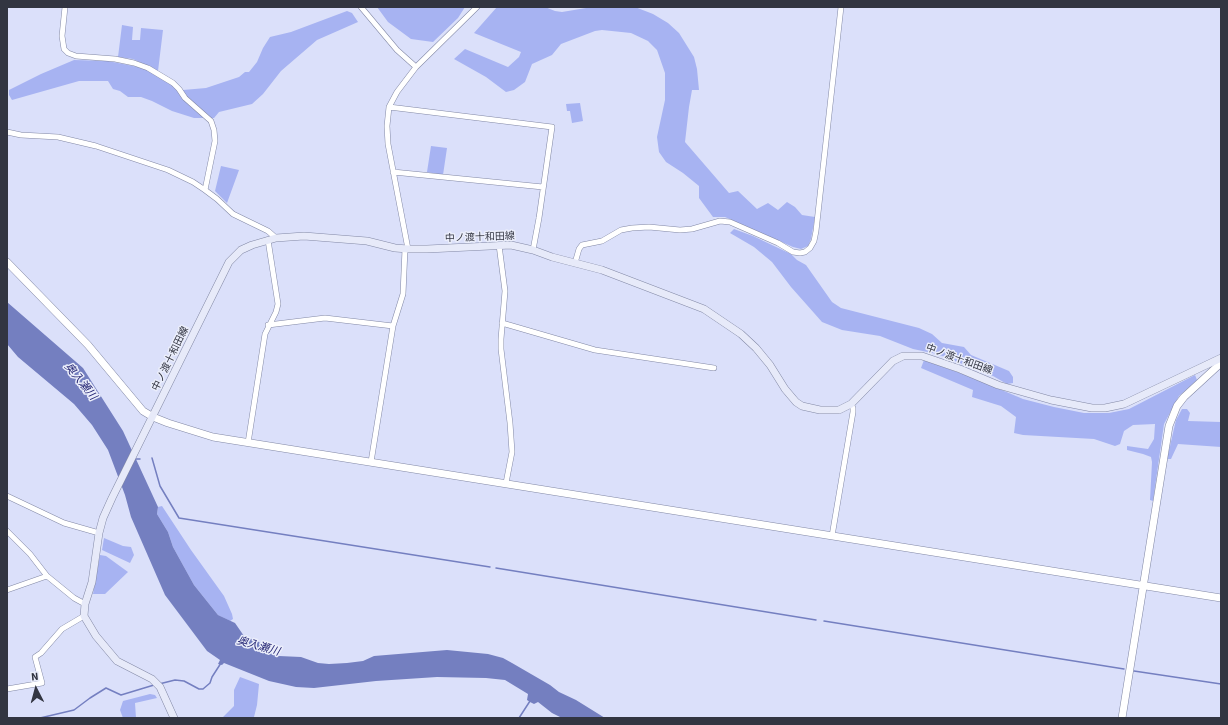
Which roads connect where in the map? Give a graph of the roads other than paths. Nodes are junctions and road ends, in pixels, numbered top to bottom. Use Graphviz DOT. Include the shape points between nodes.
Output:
graph roads {
  1 [pos="65,7"];
  2 [pos="361,7"];
  3 [pos="477,7"];
  4 [pos="841,7"];
  5 [pos="416,67"];
  6 [pos="390,107"];
  7 [pos="7,132"];
  8 [pos="393,172"];
  9 [pos="543,187"];
  10 [pos="205,190"];
  11 [pos="276,238"];
  12 [pos="268,240"];
  13 [pos="499,245"];
  14 [pos="406,249"];
  15 [pos="533,250"];
  16 [pos="7,262"];
  17 [pos="575,262"];
  18 [pos="502,323"];
  19 [pos="268,325"];
  20 [pos="393,326"];
  21 [pos="1221,358"];
  22 [pos="1221,363"];
  23 [pos="714,368"];
  24 [pos="851,404"];
  25 [pos="153,417"];
  26 [pos="248,443"];
  27 [pos="371,462"];
  28 [pos="506,483"];
  29 [pos="7,496"];
  30 [pos="7,531"];
  31 [pos="99,533"];
  32 [pos="832,536"];
  33 [pos="47,576"];
  34 [pos="1143,585"];
  35 [pos="7,590"];
  36 [pos="1221,598"];
  37 [pos="85,604"];
  38 [pos="84,616"];
  39 [pos="7,689"];
  40 [pos="174,718"];
  41 [pos="1122,718"];
  1 -- 10 [label="street" via="62,36 64,49 68,53 115,59 154,71 179,88 185,98 211,121 215,141"];
  2 -- 5 [label="street" via="397,50"];
  3 -- 5 [label="street"];
  4 -- 17 [label="street" via="814,241 810,248 805,252 793,252 730,222 720,221 680,230 649,227 621,230 602,241 582,245"];
  5 -- 6 [label="street" via="397,92"];
  6 -- 8 [label="street" via="387,132"];
  6 -- 9 [label="street" via="552,128"];
  7 -- 10 [label="street" via="58,137 96,146 168,170"];
  8 -- 9 [label="street"];
  8 -- 14 [label="street"];
  9 -- 15 [label="street"];
  10 -- 11 [label="street" via="233,214 268,231"];
  11 -- 12 [label="main road, 中ノ渡十和田線"];
  11 -- 14 [label="main road, 中ノ渡十和田線" via="311,236 367,241"];
  12 -- 19 [label="street" via="278,304"];
  12 -- 25 [label="main road, 中ノ渡十和田線" via="241,250 229,262"];
  13 -- 14 [label="main road, 中ノ渡十和田線"];
  13 -- 15 [label="main road, 中ノ渡十和田線"];
  13 -- 18 [label="street" via="505,291"];
  14 -- 20 [label="street" via="403,294"];
  15 -- 17 [label="main road, 中ノ渡十和田線"];
  16 -- 25 [label="street" via="88,345 144,411"];
  17 -- 24 [label="main road, 中ノ渡十和田線" via="659,291 713,314 756,348 790,396 802,406 820,410 839,410"];
  18 -- 23 [label="street" via="595,350"];
  18 -- 28 [label="street" via="501,349 512,452"];
  19 -- 20 [label="street" via="325,318"];
  19 -- 26 [label="street"];
  20 -- 27 [label="street"];
  21 -- 24 [label="main road, 中ノ渡十和田線" via="1124,404 1092,408 1044,399 998,385 922,356 903,356 893,361"];
  22 -- 34 [label="street" via="1184,397 1177,406 1169,426"];
  24 -- 32 [label="street" via="854,412"];
  25 -- 26 [label="street" via="213,437"];
  25 -- 31 [label="main road, 中ノ渡十和田線" via="112,498"];
  26 -- 27 [label="street"];
  27 -- 28 [label="street"];
  28 -- 32 [label="street"];
  29 -- 31 [label="street" via="64,523"];
  30 -- 33 [label="street"];
  31 -- 37 [label="main road, 中ノ渡十和田線" via="92,582"];
  32 -- 34 [label="street"];
  33 -- 35 [label="street"];
  33 -- 37 [label="street"];
  34 -- 36 [label="street"];
  34 -- 41 [label="street"];
  37 -- 38 [label="main road, 中ノ渡十和田線"];
  38 -- 39 [label="street" via="62,629 35,657 42,683"];
  38 -- 40 [label="main road" via="96,636 117,661 157,684"];
}
